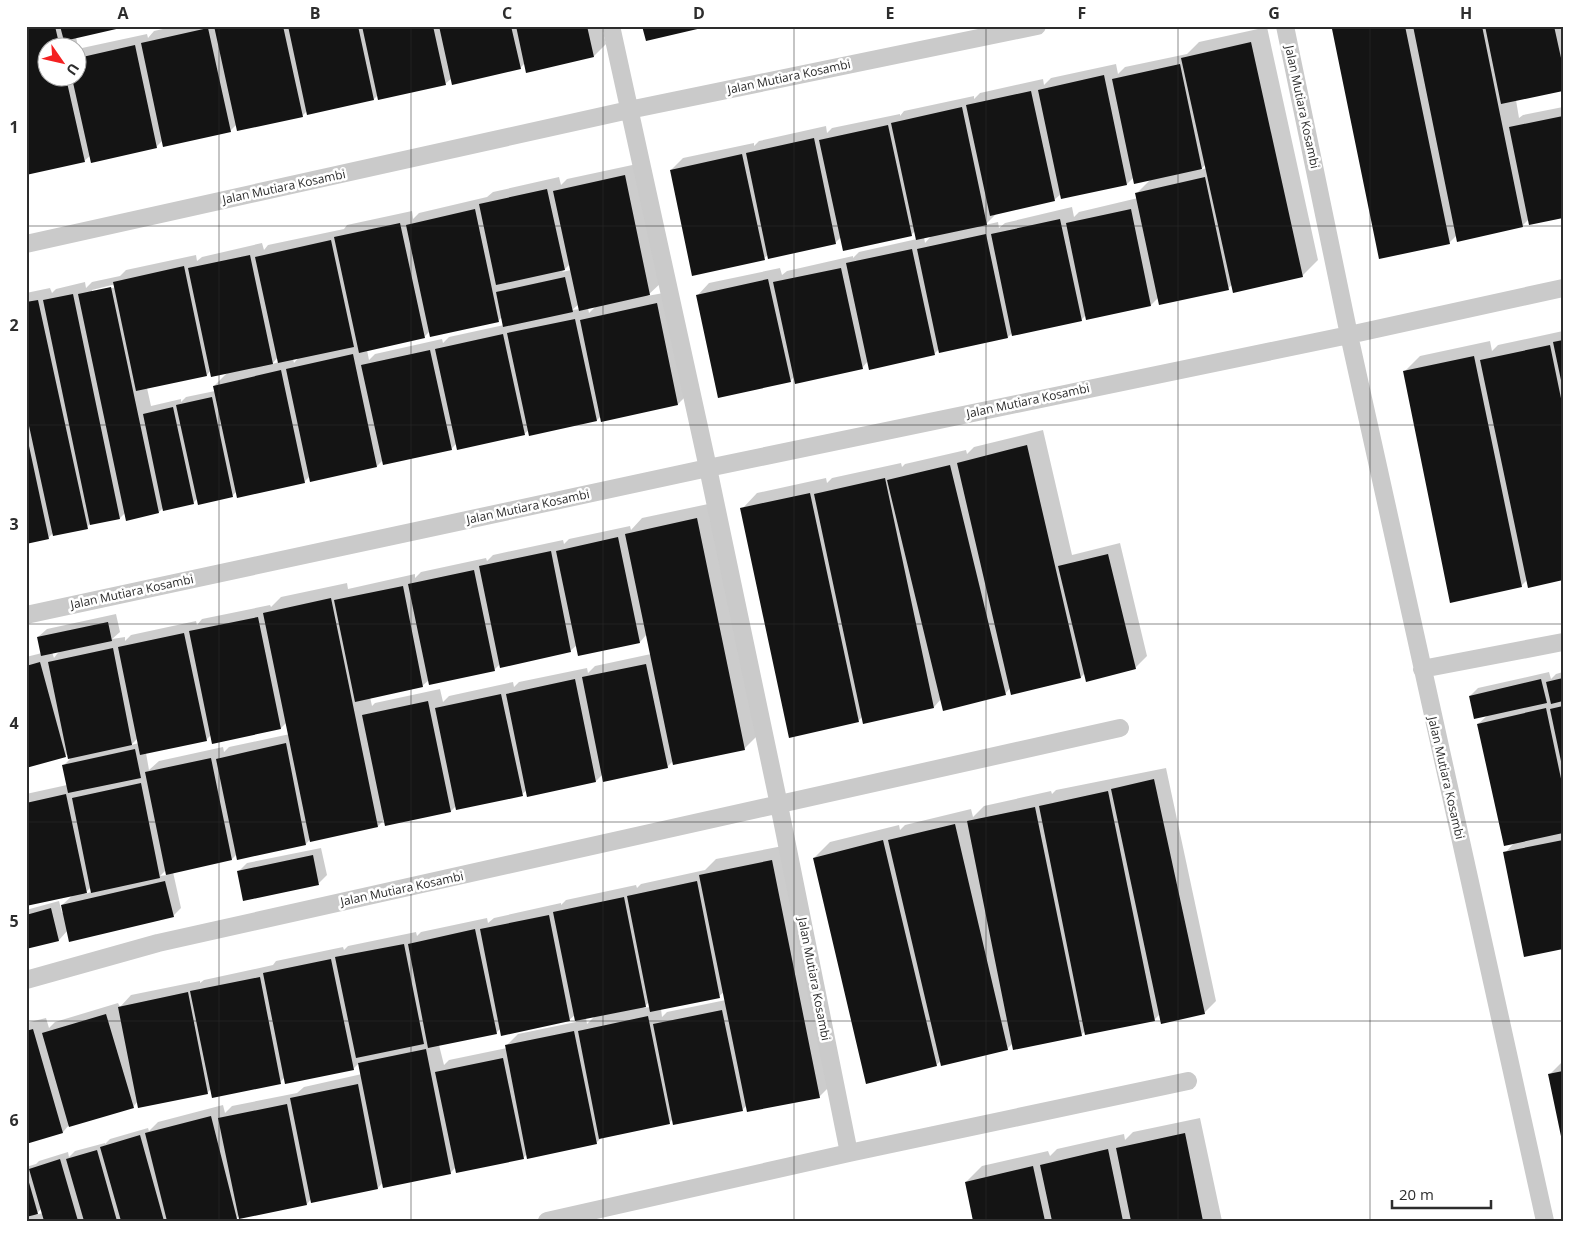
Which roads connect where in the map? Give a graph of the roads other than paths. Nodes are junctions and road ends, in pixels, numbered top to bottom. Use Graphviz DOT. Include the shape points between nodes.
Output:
graph roads {
  1 [pos="611,26"];
  2 [pos="1037,26"];
  3 [pos="1285,26"];
  4 [pos="629,110"];
  5 [pos="26,244"];
  6 [pos="1563,288"];
  7 [pos="1349,335"];
  8 [pos="708,468"];
  9 [pos="26,615"];
  10 [pos="1563,642"];
  11 [pos="1422,669"];
  12 [pos="1120,728"];
  13 [pos="779,805"];
  14 [pos="26,980"];
  15 [pos="1188,1081"];
  16 [pos="849,1153"];
  17 [pos="547,1221"];
  18 [pos="1545,1221"];
  1 -- 4 [label="lane, Jalan Mutiara Kosambi"];
  2 -- 4 [label="lane, Jalan Mutiara Kosambi"];
  3 -- 7 [label="lane, Jalan Mutiara Kosambi"];
  4 -- 5 [label="lane, Jalan Mutiara Kosambi"];
  4 -- 8 [label="lane, Jalan Mutiara Kosambi"];
  6 -- 7 [label="lane, Jalan Mutiara Kosambi"];
  7 -- 8 [label="lane, Jalan Mutiara Kosambi"];
  7 -- 11 [label="lane, Jalan Mutiara Kosambi"];
  8 -- 9 [label="lane, Jalan Mutiara Kosambi"];
  8 -- 13 [label="lane, Jalan Mutiara Kosambi"];
  10 -- 11 [label="lane"];
  11 -- 18 [label="lane, Jalan Mutiara Kosambi"];
  12 -- 13 [label="lane, Jalan Mutiara Kosambi"];
  13 -- 14 [label="lane, Jalan Mutiara Kosambi" via="158,943"];
  13 -- 16 [label="lane, Jalan Mutiara Kosambi"];
  15 -- 16 [label="lane"];
  16 -- 17 [label="lane"];
}
